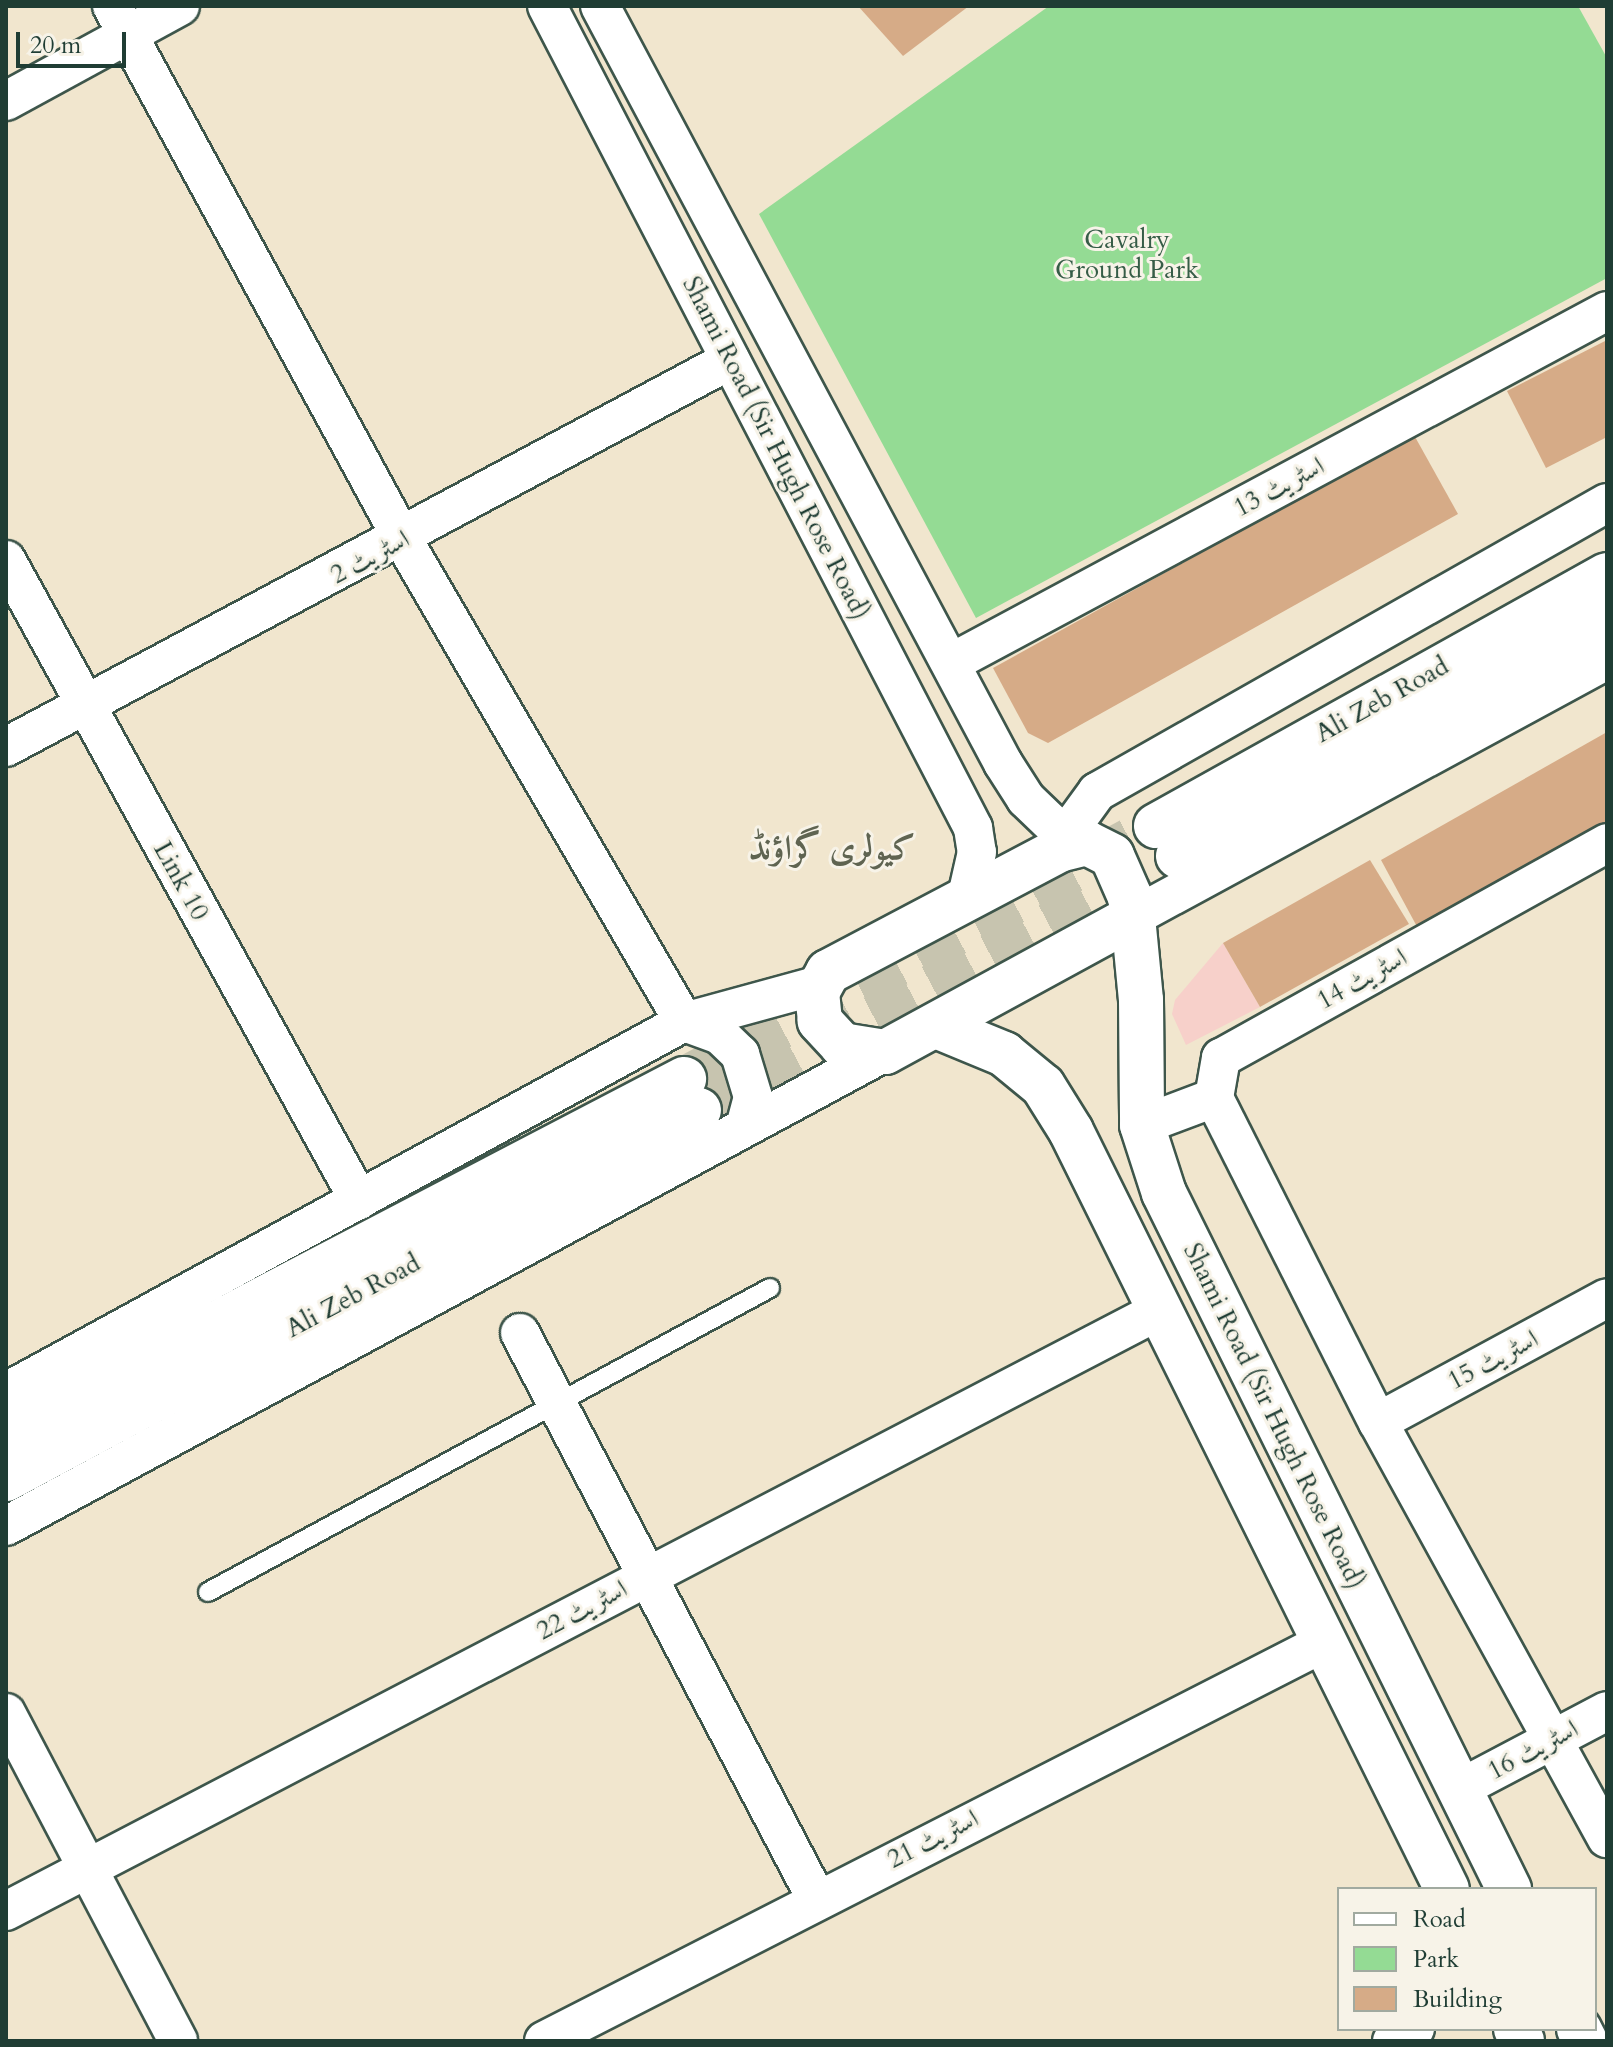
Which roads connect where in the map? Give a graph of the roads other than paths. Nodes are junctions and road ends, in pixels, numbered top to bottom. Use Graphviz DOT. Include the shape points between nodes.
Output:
graph roads {
  1 [pos="180,6"];
  2 [pos="604,8"];
  3 [pos="120,20"];
  4 [pos="555,20"];
  5 [pos="6,101"];
  6 [pos="1607,311"];
  7 [pos="730,360"];
  8 [pos="1607,503"];
  9 [pos="403,540"];
  10 [pos="6,560"];
  11 [pos="1607,575"];
  12 [pos="1607,618"];
  13 [pos="1607,660"];
  14 [pos="951,663"];
  15 [pos="84,707"];
  16 [pos="6,747"];
  17 [pos="1607,843"];
  18 [pos="1073,844"];
  19 [pos="967,896"];
  20 [pos="1133,917"];
  21 [pos="819,985"];
  22 [pos="684,1022"];
  23 [pos="936,1026"];
  24 [pos="885,1052"];
  25 [pos="1214,1098"];
  26 [pos="1142,1125"];
  27 [pos="745,1127"];
  28 [pos="359,1200"];
  29 [pos="770,1288"];
  30 [pos="1607,1298"];
  31 [pos="1158,1311"];
  32 [pos="520,1333"];
  33 [pos="6,1392"];
  34 [pos="557,1400"];
  35 [pos="1378,1422"];
  36 [pos="6,1433"];
  37 [pos="6,1479"];
  38 [pos="6,1526"];
  39 [pos="651,1574"];
  40 [pos="208,1592"];
  41 [pos="1325,1642"];
  42 [pos="1607,1711"];
  43 [pos="6,1713"];
  44 [pos="1554,1739"];
  45 [pos="1459,1789"];
  46 [pos="1607,1838"];
  47 [pos="90,1869"];
  48 [pos="1446,1887"];
  49 [pos="1508,1887"];
  50 [pos="816,1898"];
  51 [pos="6,1911"];
  52 [pos="1411,2031"];
  53 [pos="178,2041"];
  54 [pos="544,2041"];
  55 [pos="1392,2041"];
  1 -- 3 [label="street"];
  2 -- 4 [label="street"];
  2 -- 14 [label="street, Shami Road (Sir Hugh Rose Road)"];
  3 -- 5 [label="street"];
  3 -- 9 [label="street"];
  4 -- 7 [label="street, Shami Road (Sir Hugh Rose Road)"];
  6 -- 14 [label="street, اسٹریٹ 13"];
  7 -- 9 [label="street, اسٹریٹ 2"];
  7 -- 19 [label="street, Shami Road (Sir Hugh Rose Road)" via="973,828 977,852"];
  8 -- 18 [label="street" via="1097,792 1076,821"];
  9 -- 15 [label="street, اسٹریٹ 2"];
  9 -- 22 [label="street"];
  10 -- 15 [label="street, Link 10"];
  11 -- 12 [label="main road, Ali Zeb Road" via="1167,841"];
  13 -- 20 [label="street"];
  14 -- 18 [label="street, Shami Road (Sir Hugh Rose Road)" via="1016,784"];
  15 -- 16 [label="street, اسٹریٹ 2"];
  15 -- 28 [label="street, Link 10"];
  17 -- 25 [label="street, اسٹریٹ 14" via="1221,1058"];
  18 -- 19 [label="main road"];
  18 -- 20 [label="main road, Shami Road (Sir Hugh Rose Road)" via="1102,847 1112,856 1127,882"];
  19 -- 21 [label="main road" via="828,972"];
  20 -- 23 [label="main road"];
  20 -- 26 [label="main road, Shami Road (Sir Hugh Rose Road)"];
  21 -- 22 [label="street"];
  21 -- 24 [label="main road" via="816,1008 833,1041"];
  22 -- 27 [label="street" via="720,1035 740,1054 753,1097"];
  22 -- 28 [label="street"];
  23 -- 24 [label="main road"];
  23 -- 31 [label="main road, Shami Road (Sir Hugh Rose Road)" via="1004,1054 1043,1086"];
  24 -- 27 [label="street"];
  25 -- 26 [label="street"];
  25 -- 35 [label="street"];
  26 -- 45 [label="main road, Shami Road (Sir Hugh Rose Road)" via="1164,1193"];
  27 -- 38 [label="street"];
  28 -- 33 [label="street"];
  29 -- 34 [label="lane"];
  30 -- 35 [label="street, اسٹریٹ 15"];
  31 -- 39 [label="street, اسٹریٹ 22"];
  31 -- 41 [label="main road, Shami Road (Sir Hugh Rose Road)"];
  32 -- 34 [label="street"];
  34 -- 39 [label="street"];
  34 -- 40 [label="lane"];
  35 -- 44 [label="street"];
  36 -- 37 [label="main road, Ali Zeb Road" via="691,1095"];
  39 -- 47 [label="street, اسٹریٹ 22"];
  39 -- 50 [label="street"];
  41 -- 48 [label="main road, Shami Road (Sir Hugh Rose Road)"];
  41 -- 50 [label="street, اسٹریٹ 21"];
  42 -- 44 [label="street, اسٹریٹ 16"];
  43 -- 47 [label="street"];
  44 -- 45 [label="street, اسٹریٹ 16"];
  44 -- 46 [label="street"];
  45 -- 49 [label="main road, Shami Road (Sir Hugh Rose Road)"];
  47 -- 51 [label="street, اسٹریٹ 22"];
  47 -- 53 [label="street"];
  50 -- 54 [label="street, اسٹریٹ 21"];
  52 -- 55 [label="street"];
}
